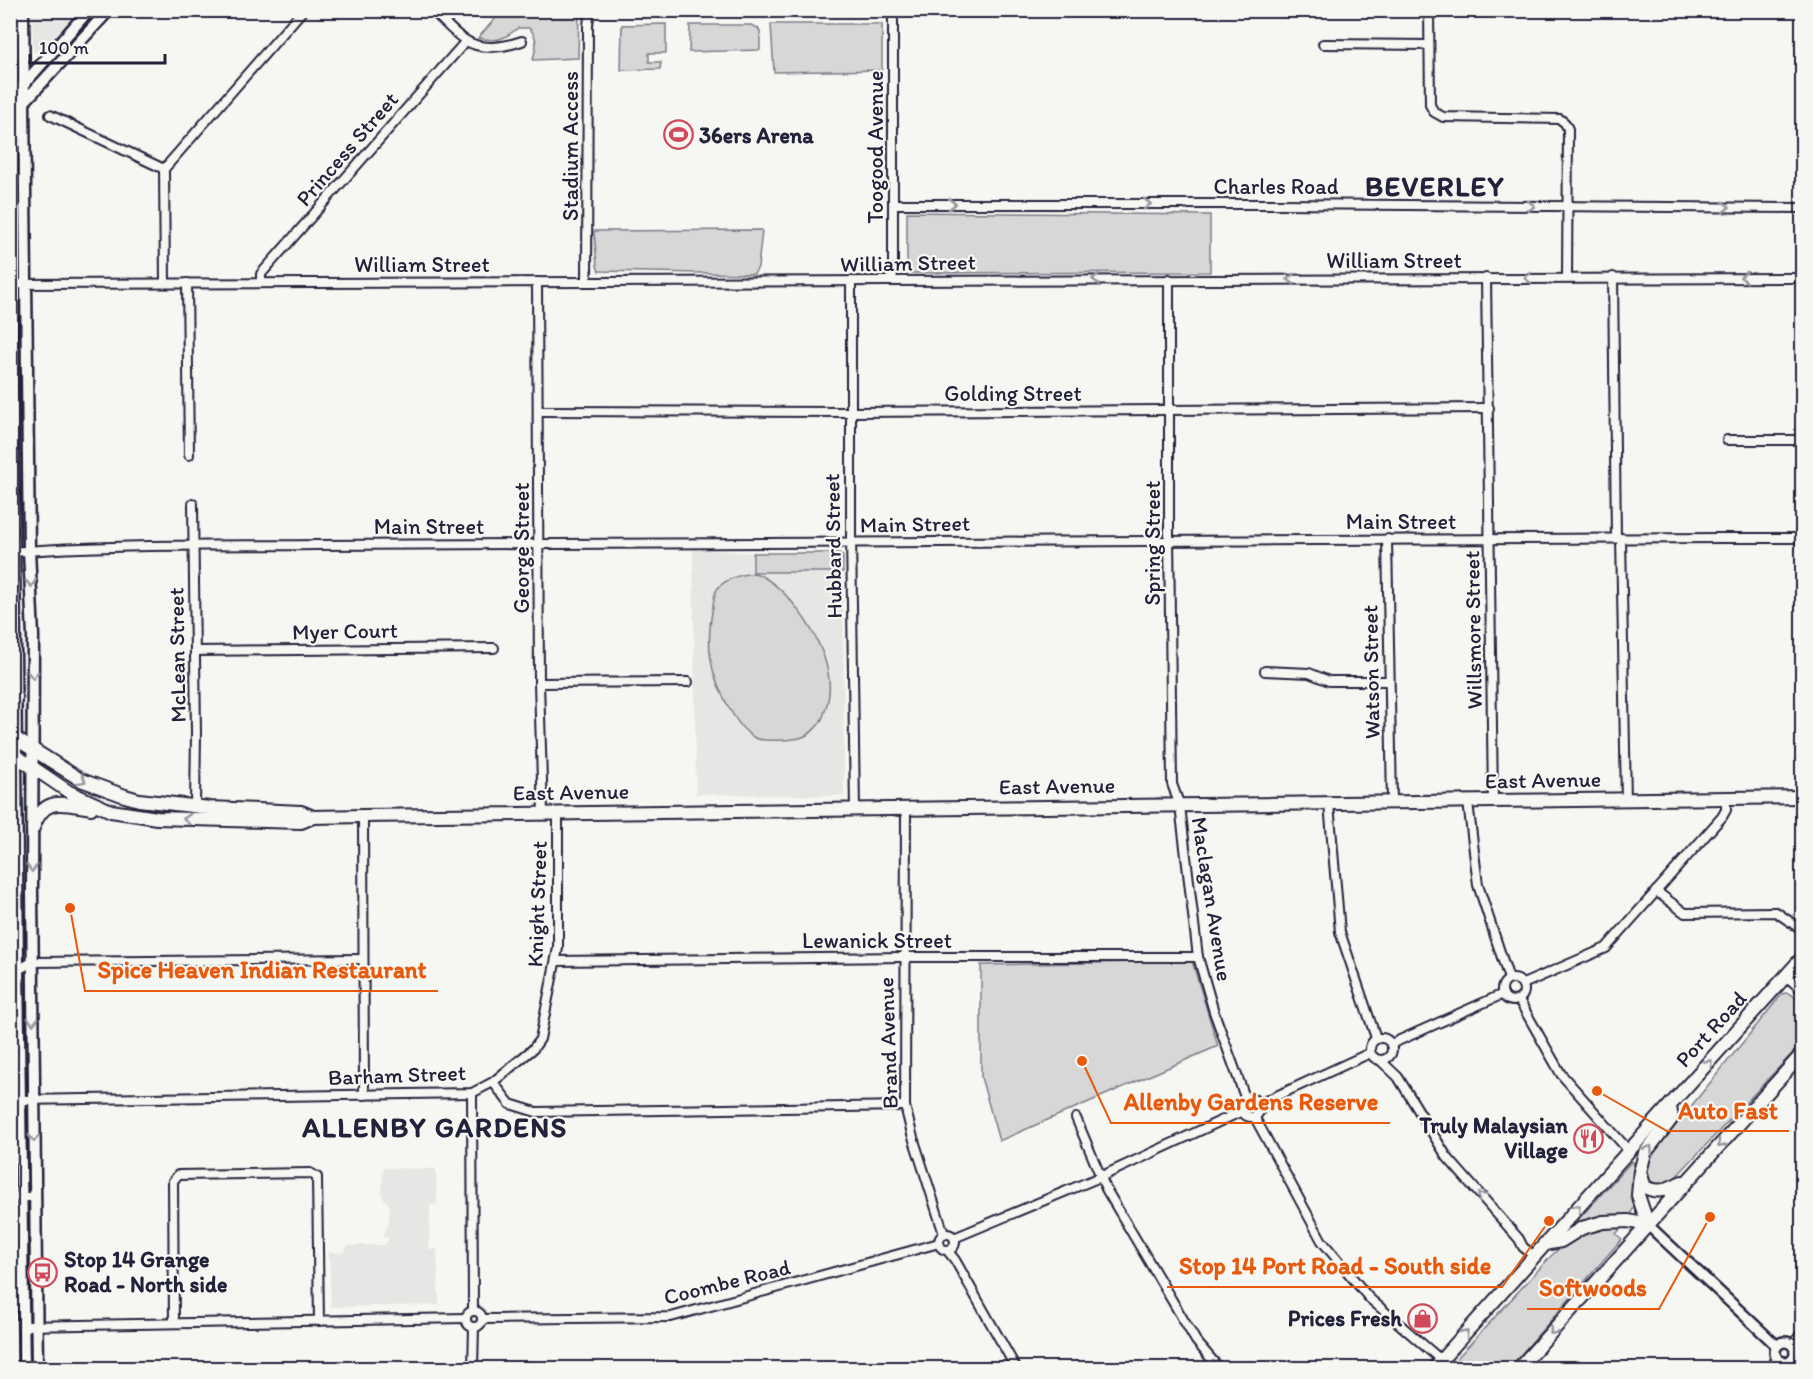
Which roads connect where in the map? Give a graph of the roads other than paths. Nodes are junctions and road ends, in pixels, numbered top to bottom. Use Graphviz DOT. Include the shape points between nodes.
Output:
graph roads {
  1 [pos="23,10"];
  2 [pos="89,10"];
  3 [pos="109,10"];
  4 [pos="303,10"];
  5 [pos="432,10"];
  6 [pos="590,10"];
  7 [pos="893,10"];
  8 [pos="1429,10"];
  9 [pos="466,41"];
  10 [pos="522,41"];
  11 [pos="1323,44"];
  12 [pos="1429,45"];
  13 [pos="24,50"];
  14 [pos="44,62"];
  15 [pos="24,84"];
  16 [pos="10,96"];
  17 [pos="24,102"];
  18 [pos="50,115"];
  19 [pos="10,121"];
  20 [pos="164,169"];
  21 [pos="894,204"];
  22 [pos="1567,206"];
  23 [pos="1803,208"];
  24 [pos="11,247"];
  25 [pos="24,247"];
  26 [pos="1613,277"];
  27 [pos="1486,278"];
  28 [pos="1567,278"];
  29 [pos="1803,278"];
  30 [pos="1169,279"];
  31 [pos="588,281"];
  32 [pos="851,281"];
  33 [pos="888,281"];
  34 [pos="261,282"];
  35 [pos="537,282"];
  36 [pos="25,283"];
  37 [pos="165,283"];
  38 [pos="187,283"];
  39 [pos="13,284"];
  40 [pos="12,400"];
  41 [pos="1489,408"];
  42 [pos="1169,410"];
  43 [pos="538,411"];
  44 [pos="850,412"];
  45 [pos="1727,440"];
  46 [pos="1803,440"];
  47 [pos="189,455"];
  48 [pos="193,504"];
  49 [pos="1490,538"];
  50 [pos="1619,538"];
  51 [pos="1803,538"];
  52 [pos="1387,539"];
  53 [pos="1169,540"];
  54 [pos="851,542"];
  55 [pos="539,543"];
  56 [pos="194,546"];
  57 [pos="29,550"];
  58 [pos="13,552"];
  59 [pos="494,648"];
  60 [pos="195,651"];
  61 [pos="1265,671"];
  62 [pos="1388,681"];
  63 [pos="688,682"];
  64 [pos="539,683"];
  65 [pos="13,699"];
  66 [pos="14,746"];
  67 [pos="33,759"];
  68 [pos="1803,797"];
  69 [pos="1726,798"];
  70 [pos="1626,800"];
  71 [pos="1468,802"];
  72 [pos="1493,802"];
  73 [pos="1392,803"];
  74 [pos="1329,804"];
  75 [pos="195,806"];
  76 [pos="1180,806"];
  77 [pos="906,809"];
  78 [pos="107,810"];
  79 [pos="855,810"];
  80 [pos="543,813"];
  81 [pos="558,813"];
  82 [pos="363,816"];
  83 [pos="313,817"];
  84 [pos="33,828"];
  85 [pos="1656,891"];
  86 [pos="1803,930"];
  87 [pos="904,957"];
  88 [pos="1198,957"];
  89 [pos="363,958"];
  90 [pos="1803,958"];
  91 [pos="556,961"];
  92 [pos="32,962"];
  93 [pos="14,970"];
  94 [pos="1786,976"];
  95 [pos="1509,979"];
  96 [pos="1523,984"];
  97 [pos="1803,990"];
  98 [pos="1503,994"];
  99 [pos="1519,1000"];
  100 [pos="1376,1038"];
  101 [pos="1391,1044"];
  102 [pos="1370,1053"];
  103 [pos="1803,1054"];
  104 [pos="1380,1060"];
  105 [pos="493,1082"];
  106 [pos="472,1093"];
  107 [pos="364,1095"];
  108 [pos="34,1099"];
  109 [pos="20,1100"];
  110 [pos="1246,1100"];
  111 [pos="1258,1104"];
  112 [pos="905,1106"];
  113 [pos="1670,1107"];
  114 [pos="1242,1111"];
  115 [pos="1254,1116"];
  116 [pos="1076,1118"];
  117 [pos="1629,1151"];
  118 [pos="1640,1172"];
  119 [pos="1100,1177"];
  120 [pos="1689,1180"];
  121 [pos="10,1197"];
  122 [pos="23,1197"];
  123 [pos="35,1197"];
  124 [pos="1648,1225"];
  125 [pos="944,1234"];
  126 [pos="954,1238"];
  127 [pos="939,1244"];
  128 [pos="1544,1244"];
  129 [pos="947,1250"];
  130 [pos="1534,1256"];
  131 [pos="473,1310"];
  132 [pos="466,1318"];
  133 [pos="483,1319"];
  134 [pos="319,1321"];
  135 [pos="174,1323"];
  136 [pos="36,1325"];
  137 [pos="24,1326"];
  138 [pos="474,1327"];
  139 [pos="1803,1333"];
  140 [pos="1792,1345"];
  141 [pos="1777,1346"];
  142 [pos="1778,1359"];
  143 [pos="1792,1359"];
  144 [pos="1437,1364"];
  145 [pos="24,1368"];
  146 [pos="37,1368"];
  147 [pos="473,1368"];
  148 [pos="1016,1368"];
  149 [pos="1219,1368"];
  150 [pos="1519,1368"];
  151 [pos="1770,1368"];
  152 [pos="1802,1368"];
  1 -- 13 [label="main road"];
  2 -- 14 [label="main road"];
  3 -- 17 [label="main road"];
  4 -- 20 [label="street"];
  5 -- 9 [label="street"];
  6 -- 31 [label="street, Stadium Access"];
  7 -- 21 [label="street, Toogood Avenue"];
  8 -- 12 [label="street"];
  9 -- 10 [label="street" via="483,46 507,46"];
  9 -- 34 [label="street, Princess Street" via="261,274"];
  11 -- 12 [label="street"];
  12 -- 22 [label="street" via="1430,105 1434,112 1443,117 1560,119 1565,123"];
  13 -- 14 [label="main road" via="33,62"];
  13 -- 15 [label="main road"];
  14 -- 15 [label="main road"];
  15 -- 16 [label="main road"];
  15 -- 17 [label="main road"];
  16 -- 17 [label="main road"];
  17 -- 25 [label="main road"];
  18 -- 20 [label="street"];
  19 -- 24 [label="main road"];
  20 -- 37 [label="street"];
  21 -- 22 [label="street, Charles Road, one-way"];
  21 -- 33 [label="street, Toogood Avenue" via="893,275"];
  22 -- 23 [label="street, Charles Road, one-way"];
  22 -- 28 [label="street"];
  24 -- 25 [label="street"];
  24 -- 39 [label="main road"];
  25 -- 36 [label="main road"];
  26 -- 28 [label="street, William Street"];
  29 -- 26 [label="street, William Street, one-way"];
  26 -- 50 [label="street"];
  28 -- 27 [label="street, William Street, one-way"];
  27 -- 30 [label="street, William Street, one-way"];
  27 -- 41 [label="street, Willsmore Street"];
  30 -- 33 [label="street, William Street, one-way"];
  30 -- 42 [label="street, Spring Street"];
  31 -- 32 [label="street, William Street"];
  31 -- 35 [label="street, William Street"];
  32 -- 33 [label="street, William Street"];
  32 -- 44 [label="street, Hubbard Street"];
  34 -- 35 [label="street, William Street"];
  34 -- 38 [label="street, William Street"];
  35 -- 43 [label="street, George Street"];
  36 -- 37 [label="street, William Street"];
  36 -- 39 [label="street, William Street"];
  36 -- 57 [label="main road"];
  37 -- 38 [label="street, William Street"];
  38 -- 47 [label="street"];
  39 -- 40 [label="main road"];
  40 -- 58 [label="main road"];
  41 -- 42 [label="street, Golding Street"];
  41 -- 49 [label="street, Willsmore Street"];
  42 -- 44 [label="street, Golding Street"];
  42 -- 53 [label="street, Spring Street"];
  43 -- 44 [label="street, Golding Street"];
  43 -- 55 [label="street, George Street"];
  44 -- 54 [label="street, Hubbard Street"];
  45 -- 46 [label="street"];
  48 -- 56 [label="street, McLean Street"];
  49 -- 50 [label="street, Main Street"];
  49 -- 52 [label="street, Main Street"];
  49 -- 72 [label="street, Willsmore Street"];
  50 -- 51 [label="street, Main Street"];
  50 -- 70 [label="street"];
  52 -- 53 [label="street, Main Street"];
  52 -- 62 [label="street, Watson Street"];
  53 -- 54 [label="street, Main Street"];
  53 -- 76 [label="street, Spring Street" via="1172,784"];
  54 -- 55 [label="street, Main Street"];
  54 -- 79 [label="street, Hubbard Street"];
  55 -- 56 [label="street, Main Street"];
  55 -- 64 [label="street, George Street"];
  56 -- 57 [label="street, Main Street"];
  56 -- 60 [label="street, McLean Street"];
  57 -- 58 [label="street, Main Street"];
  57 -- 67 [label="main road, one-way"];
  58 -- 65 [label="main road"];
  59 -- 60 [label="street, Myer Court"];
  60 -- 75 [label="street, McLean Street"];
  61 -- 62 [label="street" via="1309,674 1329,681"];
  62 -- 73 [label="street, Watson Street"];
  63 -- 64 [label="street"];
  64 -- 80 [label="street, George Street"];
  65 -- 66 [label="main road"];
  66 -- 67 [label="main road, East Avenue"];
  66 -- 67 [label="main road, East Avenue"];
  66 -- 93 [label="main road"];
  67 -- 75 [label="main road, East Avenue, one-way" via="107,791 139,800"];
  67 -- 78 [label="main road, East Avenue" via="81,799"];
  67 -- 84 [label="main road"];
  68 -- 69 [label="main road, East Avenue"];
  69 -- 70 [label="main road, East Avenue"];
  69 -- 85 [label="street" via="1722,817"];
  70 -- 72 [label="main road, East Avenue"];
  71 -- 72 [label="main road, East Avenue"];
  71 -- 73 [label="main road, East Avenue"];
  71 -- 95 [label="street" via="1478,885"];
  73 -- 74 [label="main road, East Avenue"];
  74 -- 76 [label="main road, East Avenue"];
  74 -- 100 [label="street" via="1340,932"];
  75 -- 83 [label="main road, East Avenue" via="301,812"];
  76 -- 77 [label="main road, East Avenue"];
  76 -- 88 [label="street, Maclagan Avenue"];
  77 -- 79 [label="main road, East Avenue"];
  77 -- 87 [label="street, Brand Avenue"];
  83 -- 78 [label="main road, East Avenue, one-way" via="301,822 217,820"];
  78 -- 84 [label="main road" via="55,803 43,809"];
  79 -- 81 [label="main road, East Avenue"];
  80 -- 81 [label="main road, East Avenue"];
  80 -- 82 [label="main road, East Avenue"];
  81 -- 91 [label="street, Knight Street"];
  82 -- 83 [label="main road, East Avenue"];
  82 -- 89 [label="street"];
  84 -- 92 [label="main road, one-way"];
  85 -- 86 [label="street" via="1685,913 1776,912"];
  85 -- 96 [label="street" via="1606,948"];
  87 -- 88 [label="street, Lewanick Street"];
  87 -- 91 [label="street, Lewanick Street"];
  87 -- 112 [label="street, Brand Avenue"];
  88 -- 110 [label="street, Maclagan Avenue"];
  89 -- 92 [label="street"];
  89 -- 107 [label="street"];
  90 -- 94 [label="main road, Port Road"];
  91 -- 105 [label="street, Knight Street" via="540,1039"];
  92 -- 93 [label="street"];
  92 -- 108 [label="main road, one-way"];
  93 -- 109 [label="main road"];
  94 -- 97 [label="street"];
  113 -- 94 [label="main road, Port Road, one-way"];
  95 -- 96 [label="street" via="1518,979"];
  95 -- 98 [label="street" via="1503,985"];
  96 -- 99 [label="street" via="1524,994"];
  98 -- 99 [label="street" via="1511,1001"];
  98 -- 101 [label="street"];
  99 -- 117 [label="street" via="1562,1074"];
  100 -- 101 [label="street" via="1385,1038"];
  100 -- 102 [label="street"];
  101 -- 104 [label="street" via="1390,1055"];
  102 -- 104 [label="street"];
  102 -- 111 [label="street"];
  103 -- 120 [label="main road, one-way"];
  130 -- 104 [label="street, one-way" via="1447,1157 1398,1077"];
  105 -- 106 [label="street, Barham Street"];
  105 -- 112 [label="street, Barham Street" via="510,1104 536,1112"];
  106 -- 107 [label="street, Barham Street"];
  106 -- 131 [label="street"];
  107 -- 108 [label="street, Barham Street"];
  108 -- 109 [label="street, Barham Street"];
  108 -- 123 [label="main road, one-way"];
  109 -- 122 [label="main road"];
  110 -- 111 [label="street" via="1253,1099"];
  110 -- 114 [label="street"];
  111 -- 115 [label="street"];
  112 -- 125 [label="street, Brand Avenue"];
  113 -- 117 [label="main road, Port Road"];
  118 -- 113 [label="main road, one-way" via="1645,1153 1672,1118"];
  114 -- 115 [label="street"];
  114 -- 119 [label="street"];
  115 -- 144 [label="street" via="1322,1241 1370,1298"];
  116 -- 119 [label="street"];
  128 -- 117 [label="main road, Port Road, one-way"];
  118 -- 120 [label="main road" via="1645,1187 1652,1191 1666,1191"];
  118 -- 124 [label="main road" via="1638,1195"];
  119 -- 126 [label="street"];
  119 -- 149 [label="street" via="1196,1341"];
  120 -- 124 [label="main road"];
  121 -- 122 [label="street"];
  122 -- 123 [label="street"];
  122 -- 137 [label="main road"];
  123 -- 136 [label="main road"];
  124 -- 128 [label="main road" via="1603,1222 1582,1228 1561,1241"];
  124 -- 141 [label="street"];
  124 -- 150 [label="main road, one-way"];
  125 -- 126 [label="street"];
  125 -- 127 [label="street"];
  126 -- 129 [label="street" via="954,1245"];
  127 -- 129 [label="street"];
  127 -- 133 [label="street, Coombe Road" via="671,1317"];
  128 -- 130 [label="main road, Port Road"];
  129 -- 148 [label="street"];
  144 -- 130 [label="main road, Port Road, one-way"];
  131 -- 132 [label="street"];
  131 -- 133 [label="street"];
  132 -- 134 [label="street"];
  132 -- 138 [label="street"];
  133 -- 138 [label="street"];
  134 -- 135 [label="street"];
  134 -- 135 [label="street" via="317,1177 310,1173 178,1175 173,1181"];
  135 -- 136 [label="street"];
  136 -- 137 [label="street"];
  136 -- 146 [label="main road"];
  137 -- 145 [label="main road"];
  138 -- 147 [label="street"];
  139 -- 140 [label="street"];
  140 -- 141 [label="street" via="1785,1342"];
  140 -- 143 [label="street"];
  141 -- 142 [label="street"];
  142 -- 143 [label="street"];
  142 -- 151 [label="street"];
  143 -- 152 [label="street"];
}
